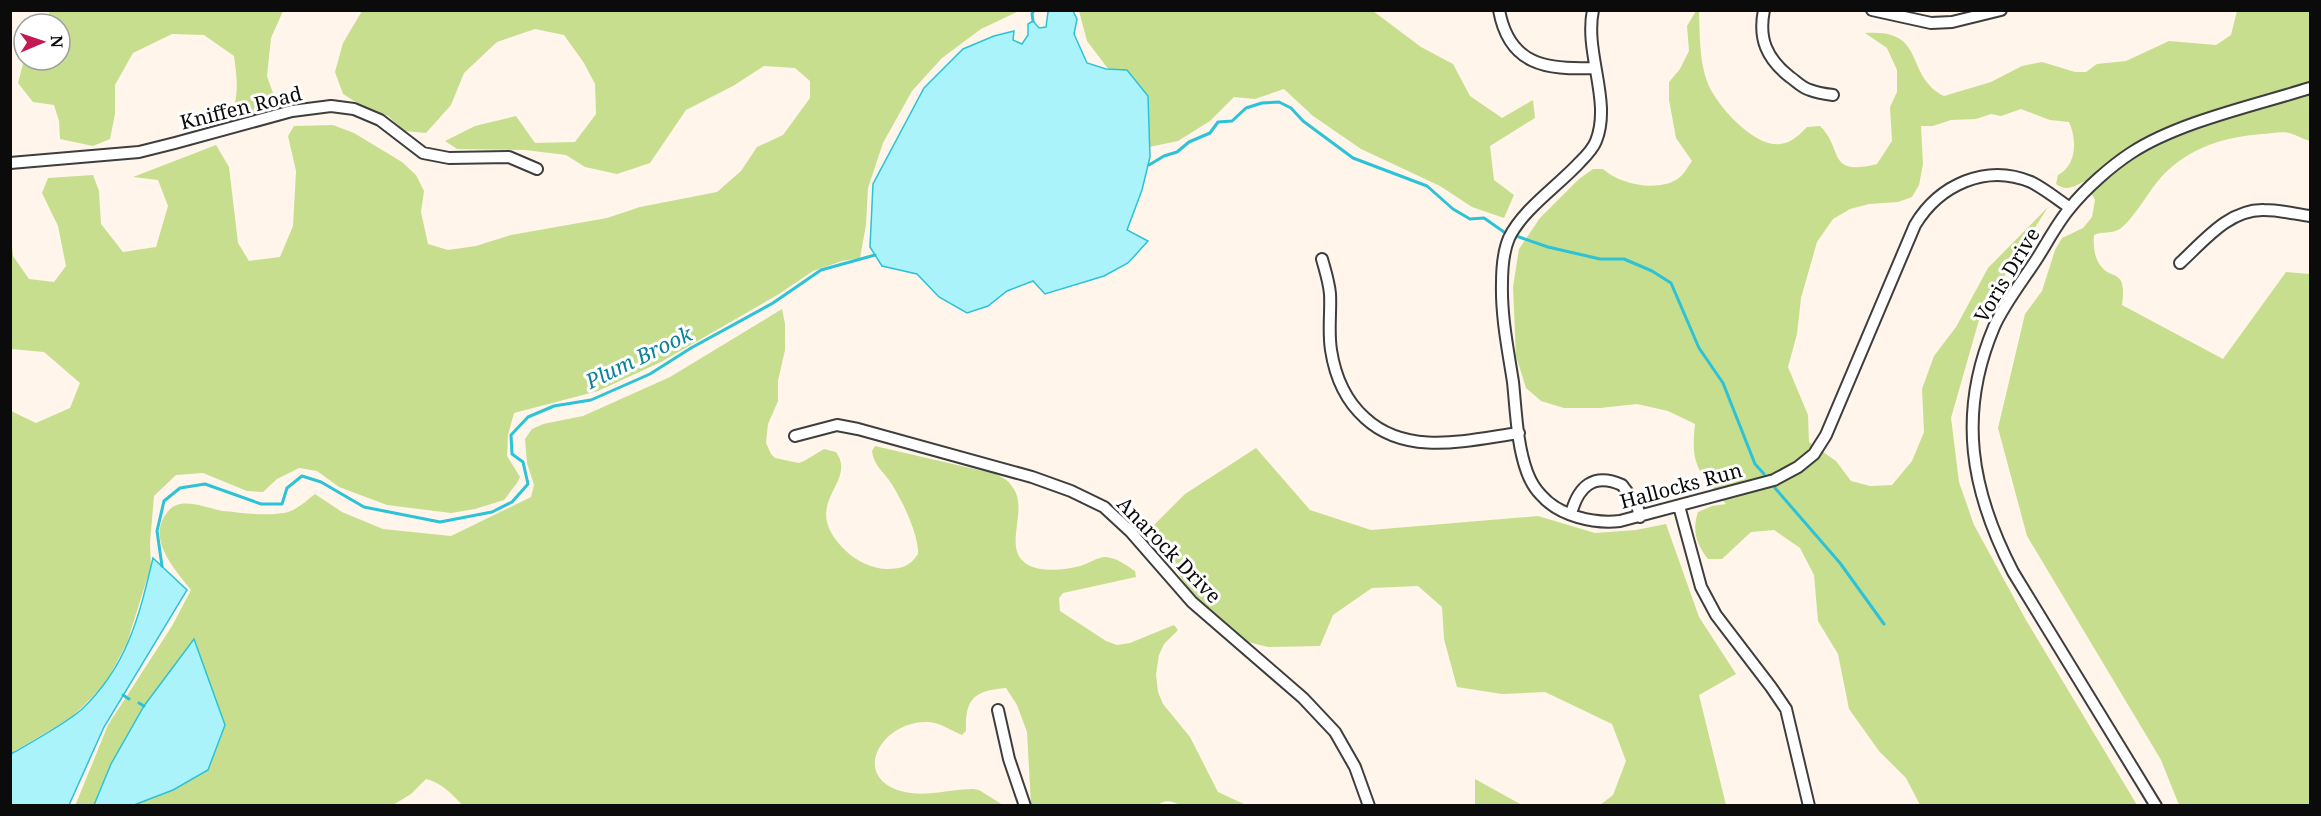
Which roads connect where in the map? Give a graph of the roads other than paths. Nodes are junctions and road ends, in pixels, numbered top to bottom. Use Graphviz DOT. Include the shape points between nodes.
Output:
graph roads {
  1 [pos="1499,10"];
  2 [pos="1593,10"];
  3 [pos="1764,10"];
  4 [pos="1872,10"];
  5 [pos="2001,10"];
  6 [pos="1594,68"];
  7 [pos="2310,88"];
  8 [pos="1833,95"];
  9 [pos="10,163"];
  10 [pos="537,169"];
  11 [pos="2070,208"];
  12 [pos="2310,216"];
  13 [pos="1322,259"];
  14 [pos="2180,263"];
  15 [pos="1519,433"];
  16 [pos="795,436"];
  17 [pos="1679,506"];
  18 [pos="1570,514"];
  19 [pos="1640,516"];
  20 [pos="998,710"];
  21 [pos="1025,806"];
  22 [pos="1369,806"];
  23 [pos="1809,806"];
  24 [pos="2156,806"];
  1 -- 6 [label="street" via="1502,29 1520,53 1557,68"];
  2 -- 6 [label="street, Hallocks Run" via="1590,30"];
  3 -- 8 [label="street" via="1763,43 1775,63 1807,90"];
  4 -- 5 [label="street" via="1931,23"];
  6 -- 15 [label="street, Hallocks Run" via="1600,121 1596,142 1516,228 1505,248 1503,303"];
  7 -- 11 [label="street, Voris Drive" via="2158,138 2113,167"];
  9 -- 10 [label="street, Kniffen Road" via="139,152 292,111 331,106 354,109 380,120 423,153 448,158 509,157"];
  11 -- 17 [label="street, Hallocks Run" via="2032,183 2007,175 1966,180 1946,190 1915,225 1826,435 1814,454 1774,480"];
  11 -- 24 [label="street, Voris Drive" via="1995,325 1977,382 1973,455 1983,505 1995,538"];
  12 -- 14 [label="street" via="2264,210 2240,214 2217,228"];
  13 -- 15 [label="street" via="1329,284 1330,339 1336,373 1355,409 1368,421 1396,438 1428,443"];
  15 -- 18 [label="street, Hallocks Run" via="1534,486 1550,503"];
  16 -- 22 [label="street, Anarock Drive" via="837,425 858,429 1032,477 1104,507 1192,602 1303,698 1335,732 1356,767"];
  17 -- 19 [label="street, Hallocks Run"];
  17 -- 23 [label="street" via="1701,587 1716,615 1786,709"];
  18 -- 19 [label="street, Hallocks Run" via="1596,522"];
  18 -- 19 [label="street" via="1581,489 1603,480 1622,484"];
  20 -- 21 [label="street"];
}
